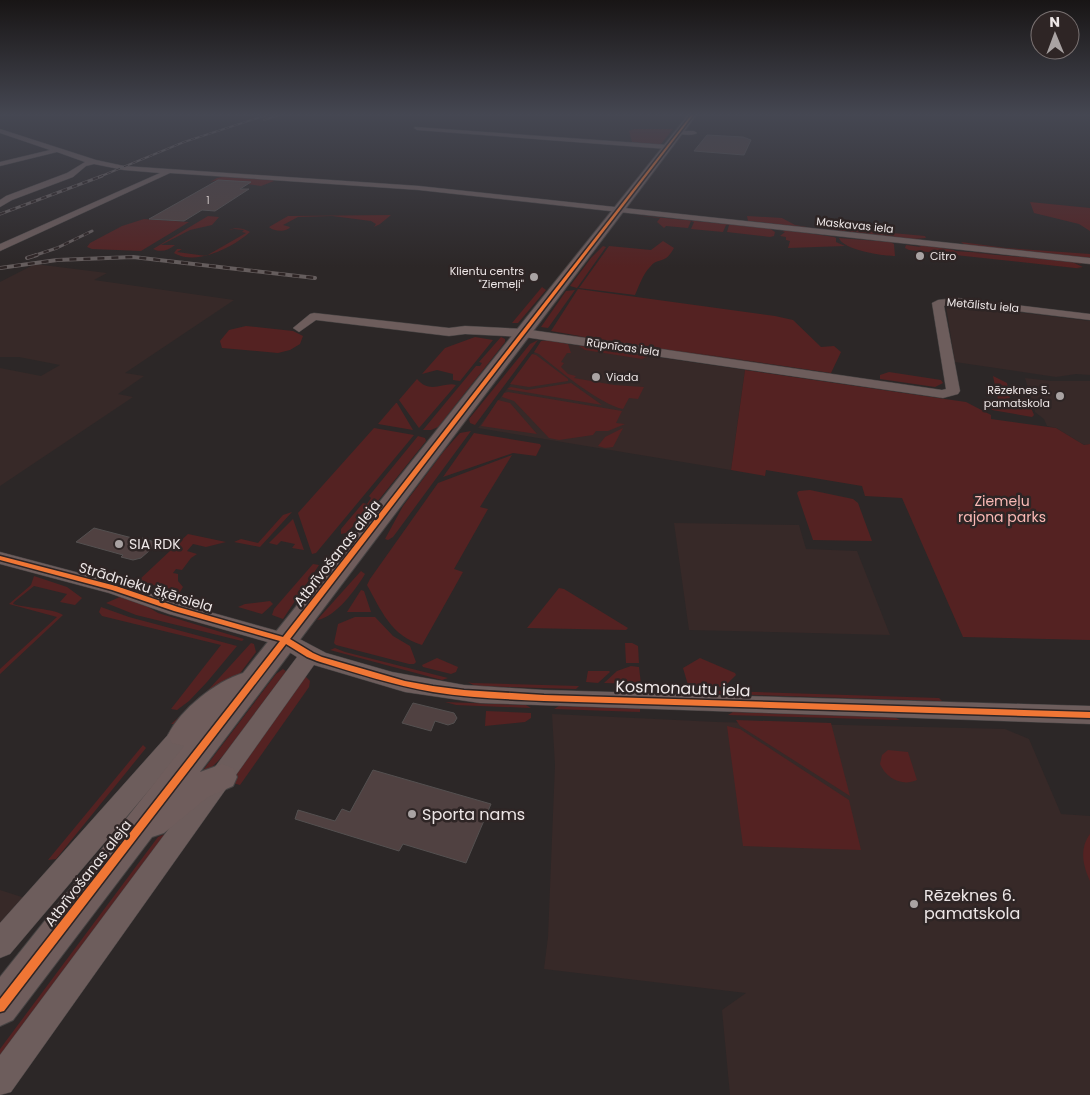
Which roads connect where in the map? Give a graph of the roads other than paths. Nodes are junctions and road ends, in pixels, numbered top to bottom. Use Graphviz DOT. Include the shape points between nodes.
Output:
graph roads {
  1 [pos="83,165"];
  2 [pos="109,165"];
  3 [pos="653,165"];
  4 [pos="168,171"];
  5 [pos="4,198"];
  6 [pos="0,204"];
  7 [pos="618,211"];
  8 [pos="0,248"];
  9 [pos="1090,262"];
  10 [pos="1090,317"];
  11 [pos="299,328"];
  12 [pos="524,333"];
  13 [pos="950,393"];
  14 [pos="0,558"];
  15 [pos="298,648"];
  16 [pos="254,679"];
  17 [pos="1090,715"];
  18 [pos="182,735"];
  19 [pos="222,777"];
  20 [pos="133,836"];
  21 [pos="0,944"];
  22 [pos="0,1008"];
  23 [pos="0,1081"];
  1 -- 5 [label="street" via="70,175"];
  2 -- 4 [label="street, Maskavas iela"];
  3 -- 7 [label="main road, Atbrīvošanas aleja"];
  4 -- 7 [label="street, Maskavas iela" via="419,188"];
  4 -- 8 [label="street"];
  5 -- 6 [label="street"];
  7 -- 9 [label="street, Maskavas iela"];
  7 -- 12 [label="main road, Atbrīvošanas aleja"];
  10 -- 13 [label="street, Metālistu iela" via="957,301 938,303 953,391"];
  11 -- 12 [label="street, Rūpnīcas iela" via="314,316 449,332"];
  12 -- 13 [label="street, Rūpnīcas iela"];
  12 -- 15 [label="main road, Atbrīvošanas aleja"];
  14 -- 15 [label="street, Strādnieku šķērsiela" via="114,588"];
  15 -- 16 [label="main road, Atbrīvošanas aleja"];
  15 -- 17 [label="street, Kosmonautu iela" via="416,686 478,695"];
  15 -- 19 [label="street"];
  16 -- 18 [label="main road" via="232,688"];
  16 -- 20 [label="main road, Atbrīvošanas aleja"];
  18 -- 21 [label="street"];
  19 -- 20 [label="main road" via="197,788"];
  19 -- 23 [label="street" via="178,833"];
  20 -- 22 [label="main road, Atbrīvošanas aleja"];
}
